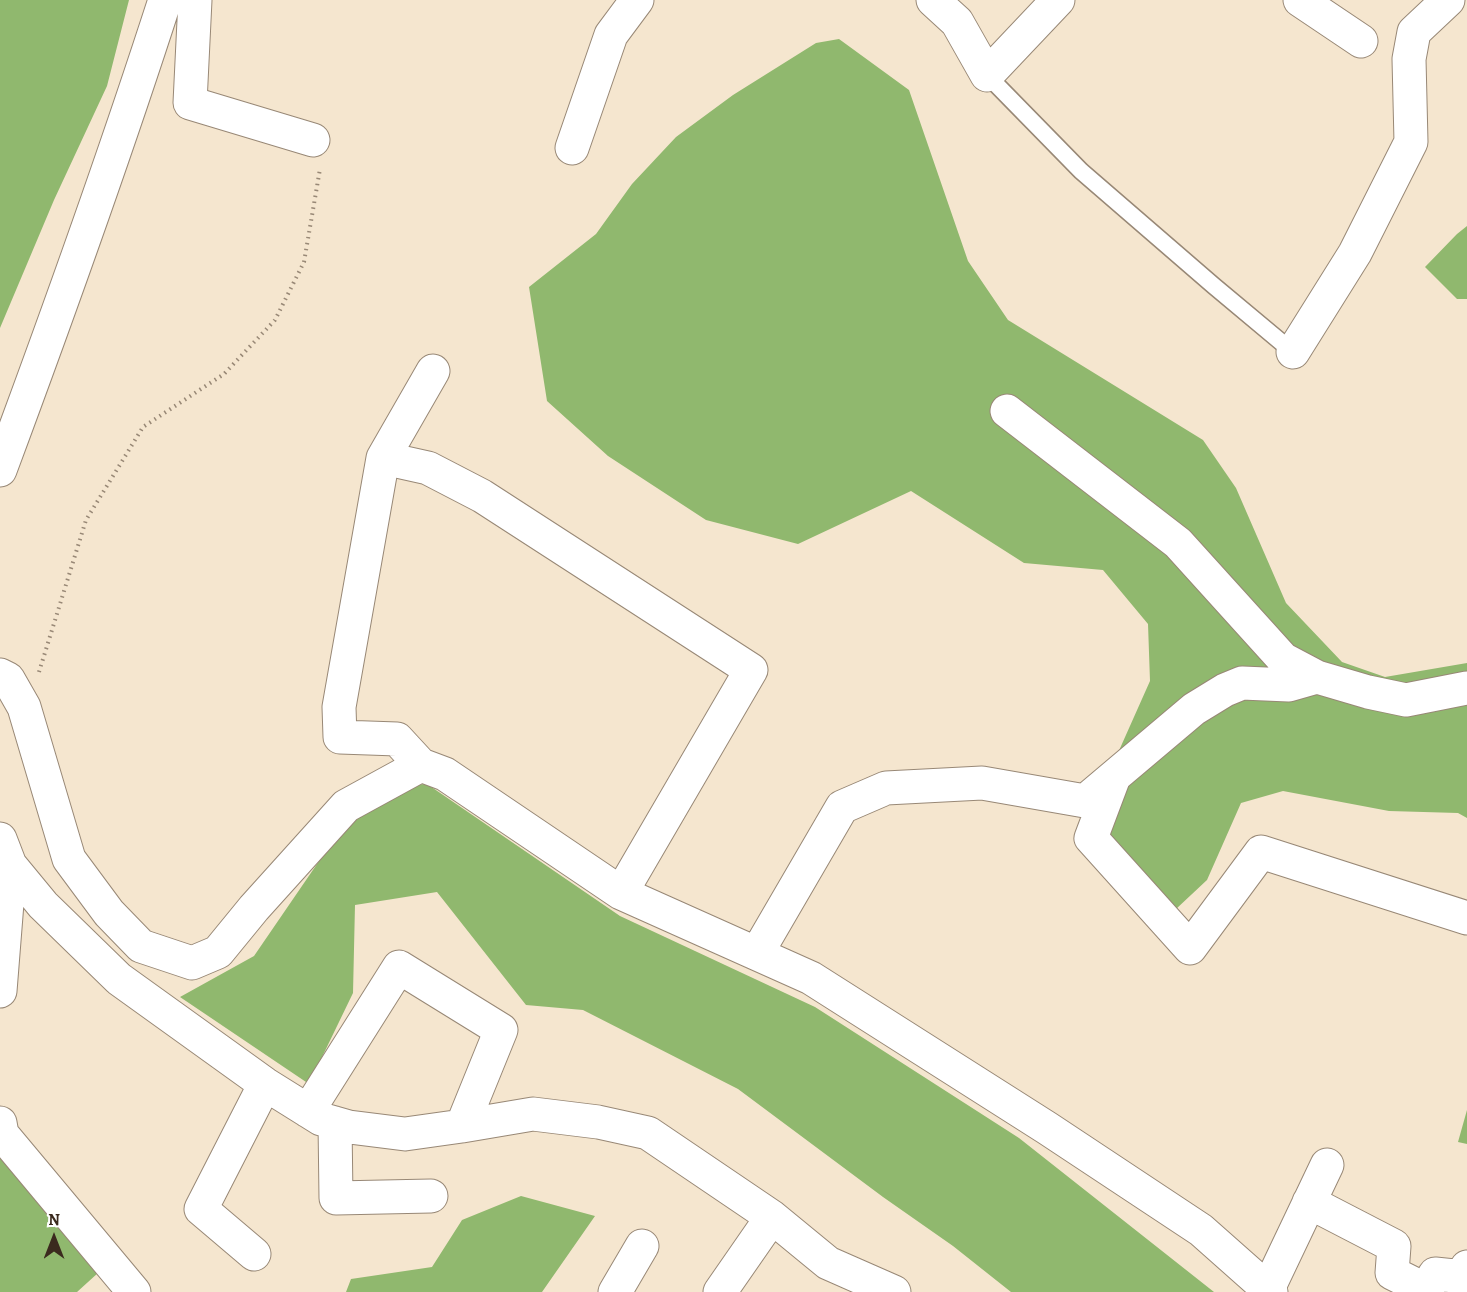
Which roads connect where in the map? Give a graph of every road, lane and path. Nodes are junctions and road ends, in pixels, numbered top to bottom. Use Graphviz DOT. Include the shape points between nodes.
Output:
graph roads {
  1 [pos="165,0"];
  2 [pos="195,0"];
  3 [pos="637,0"];
  4 [pos="933,0"];
  5 [pos="1058,0"];
  6 [pos="1300,0"];
  7 [pos="1449,0"];
  8 [pos="1361,41"];
  9 [pos="987,75"];
  10 [pos="572,148"];
  11 [pos="317,151"];
  12 [pos="1293,352"];
  13 [pos="433,371"];
  14 [pos="1007,411"];
  15 [pos="383,458"];
  16 [pos="0,470"];
  17 [pos="0,675"];
  18 [pos="1317,677"];
  19 [pos="1467,688"];
  20 [pos="26,713"];
  21 [pos="421,765"];
  22 [pos="1115,776"];
  23 [pos="5,852"];
  24 [pos="621,893"];
  25 [pos="1467,918"];
  26 [pos="757,953"];
  27 [pos="0,991"];
  28 [pos="264,1084"];
  29 [pos="321,1117"];
  30 [pos="0,1123"];
  31 [pos="462,1126"];
  32 [pos="1327,1165"];
  33 [pos="431,1196"];
  34 [pos="1309,1202"];
  35 [pos="772,1217"];
  36 [pos="642,1246"];
  37 [pos="254,1254"];
  38 [pos="1467,1267"];
  39 [pos="1270,1290"];
  40 [pos="1425,1291"];
  41 [pos="134,1292"];
  42 [pos="615,1292"];
  43 [pos="720,1292"];
  44 [pos="894,1292"];
  1 -- 16 [label="street" via="89,226"];
  2 -- 11 [label="street" via="190,103"];
  3 -- 10 [label="street" via="611,35"];
  4 -- 9 [label="street" via="957,22"];
  5 -- 9 [label="street"];
  6 -- 8 [label="street"];
  7 -- 12 [label="street" via="1414,32 1409,59 1411,142 1355,253"];
  9 -- 12 [label="lane" via="1082,171"];
  11 -- 20 [label="path" via="304,262 275,320 224,374 143,427 86,520"];
  13 -- 15 [label="street"];
  14 -- 18 [label="street" via="1178,543 1283,659"];
  15 -- 21 [label="street" via="339,707 340,737 397,739"];
  15 -- 24 [label="street" via="428,468 482,496 751,670"];
  17 -- 20 [label="street" via="8,679"];
  18 -- 19 [label="street" via="1406,700"];
  18 -- 22 [label="street" via="1289,685 1242,683 1225,690 1194,709"];
  20 -- 21 [label="street" via="69,859 109,913 141,946 192,963 218,952 346,806"];
  21 -- 24 [label="street" via="445,774"];
  22 -- 25 [label="street" via="1091,838 1190,948 1261,852"];
  22 -- 26 [label="street" via="1085,801 982,783 886,788 842,807"];
  23 -- 27 [label="street"];
  23 -- 28 [label="street" via="43,905 119,979"];
  24 -- 26 [label="street"];
  26 -- 39 [label="street" via="811,978 1047,1128 1201,1230"];
  28 -- 29 [label="street"];
  28 -- 37 [label="street" via="201,1209"];
  29 -- 31 [label="street" via="349,1127 405,1134"];
  29 -- 31 [label="street" via="399,967 501,1030"];
  29 -- 33 [label="street" via="336,1198"];
  30 -- 41 [label="street" via="2,1134"];
  31 -- 35 [label="street" via="533,1114 648,1133"];
  32 -- 34 [label="street"];
  34 -- 39 [label="street"];
  34 -- 40 [label="street" via="1394,1246 1392,1273"];
  35 -- 43 [label="street"];
  35 -- 44 [label="street" via="828,1263"];
  36 -- 42 [label="street"];
  38 -- 40 [label="street" via="1464,1277 1435,1274"];
}
